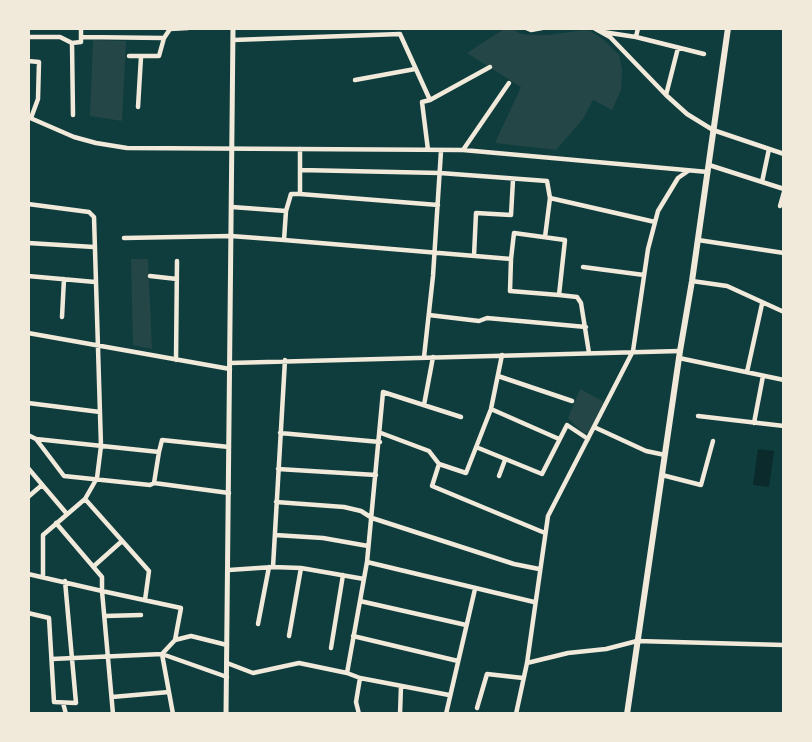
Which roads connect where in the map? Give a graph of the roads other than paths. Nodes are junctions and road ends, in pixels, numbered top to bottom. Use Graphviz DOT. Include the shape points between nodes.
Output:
graph roads {
  1 [pos="81,28"];
  2 [pos="188,28"];
  3 [pos="233,28"];
  4 [pos="526,28"];
  5 [pos="542,28"];
  6 [pos="594,28"];
  7 [pos="638,28"];
  8 [pos="728,28"];
  9 [pos="600,32"];
  10 [pos="82,37"];
  11 [pos="636,37"];
  12 [pos="28,38"];
  13 [pos="164,38"];
  14 [pos="233,40"];
  15 [pos="72,43"];
  16 [pos="678,48"];
  17 [pos="704,54"];
  18 [pos="129,56"];
  19 [pos="141,57"];
  20 [pos="28,61"];
  21 [pos="490,67"];
  22 [pos="416,69"];
  23 [pos="355,80"];
  24 [pos="509,83"];
  25 [pos="666,95"];
  26 [pos="430,100"];
  27 [pos="138,107"];
  28 [pos="73,115"];
  29 [pos="30,117"];
  30 [pos="713,130"];
  31 [pos="232,149"];
  32 [pos="300,149"];
  33 [pos="769,149"];
  34 [pos="428,150"];
  35 [pos="441,150"];
  36 [pos="463,150"];
  37 [pos="783,154"];
  38 [pos="708,169"];
  39 [pos="300,170"];
  40 [pos="689,170"];
  41 [pos="440,173"];
  42 [pos="513,180"];
  43 [pos="762,182"];
  44 [pos="783,190"];
  45 [pos="300,194"];
  46 [pos="550,198"];
  47 [pos="28,204"];
  48 [pos="438,205"];
  49 [pos="780,206"];
  50 [pos="232,207"];
  51 [pos="286,211"];
  52 [pos="655,222"];
  53 [pos="231,236"];
  54 [pos="124,237"];
  55 [pos="545,237"];
  56 [pos="284,240"];
  57 [pos="698,240"];
  58 [pos="28,243"];
  59 [pos="94,248"];
  60 [pos="435,252"];
  61 [pos="783,253"];
  62 [pos="474,256"];
  63 [pos="511,259"];
  64 [pos="177,261"];
  65 [pos="583,267"];
  66 [pos="644,275"];
  67 [pos="28,276"];
  68 [pos="150,276"];
  69 [pos="64,279"];
  70 [pos="177,279"];
  71 [pos="692,281"];
  72 [pos="95,282"];
  73 [pos="559,295"];
  74 [pos="762,303"];
  75 [pos="783,312"];
  76 [pos="429,315"];
  77 [pos="62,316"];
  78 [pos="586,327"];
  79 [pos="28,333"];
  80 [pos="97,345"];
  81 [pos="633,351"];
  82 [pos="589,352"];
  83 [pos="680,354"];
  84 [pos="502,355"];
  85 [pos="424,357"];
  86 [pos="433,357"];
  87 [pos="176,360"];
  88 [pos="285,360"];
  89 [pos="230,366"];
  90 [pos="747,372"];
  91 [pos="498,376"];
  92 [pos="764,376"];
  93 [pos="783,380"];
  94 [pos="572,401"];
  95 [pos="28,403"];
  96 [pos="424,405"];
  97 [pos="491,409"];
  98 [pos="100,412"];
  99 [pos="698,416"];
  100 [pos="462,417"];
  101 [pos="754,423"];
  102 [pos="783,426"];
  103 [pos="594,427"];
  104 [pos="381,433"];
  105 [pos="280,434"];
  106 [pos="28,435"];
  107 [pos="36,439"];
  108 [pos="559,439"];
  109 [pos="588,439"];
  110 [pos="713,441"];
  111 [pos="380,442"];
  112 [pos="101,446"];
  113 [pos="229,447"];
  114 [pos="476,447"];
  115 [pos="159,452"];
  116 [pos="665,455"];
  117 [pos="505,460"];
  118 [pos="439,464"];
  119 [pos="28,468"];
  120 [pos="278,469"];
  121 [pos="376,475"];
  122 [pos="662,475"];
  123 [pos="499,476"];
  124 [pos="97,478"];
  125 [pos="154,483"];
  126 [pos="42,485"];
  127 [pos="229,493"];
  128 [pos="28,497"];
  129 [pos="85,499"];
  130 [pos="276,502"];
  131 [pos="66,514"];
  132 [pos="372,518"];
  133 [pos="56,523"];
  134 [pos="545,533"];
  135 [pos="275,535"];
  136 [pos="123,542"];
  137 [pos="368,546"];
  138 [pos="367,562"];
  139 [pos="94,566"];
  140 [pos="271,567"];
  141 [pos="301,568"];
  142 [pos="539,569"];
  143 [pos="229,570"];
  144 [pos="28,574"];
  145 [pos="343,575"];
  146 [pos="43,577"];
  147 [pos="364,579"];
  148 [pos="65,581"];
  149 [pos="475,589"];
  150 [pos="102,591"];
  151 [pos="144,600"];
  152 [pos="360,600"];
  153 [pos="534,602"];
  154 [pos="28,613"];
  155 [pos="141,615"];
  156 [pos="105,616"];
  157 [pos="258,624"];
  158 [pos="466,625"];
  159 [pos="289,636"];
  160 [pos="353,636"];
  161 [pos="175,640"];
  162 [pos="637,641"];
  163 [pos="227,645"];
  164 [pos="783,645"];
  165 [pos="330,648"];
  166 [pos="162,654"];
  167 [pos="108,657"];
  168 [pos="72,658"];
  169 [pos="52,659"];
  170 [pos="458,661"];
  171 [pos="227,663"];
  172 [pos="527,663"];
  173 [pos="347,673"];
  174 [pos="227,676"];
  175 [pos="360,678"];
  176 [pos="523,678"];
  177 [pos="401,686"];
  178 [pos="170,692"];
  179 [pos="449,695"];
  180 [pos="112,698"];
  181 [pos="63,703"];
  182 [pos="477,708"];
  183 [pos="66,714"];
  184 [pos="113,714"];
  185 [pos="173,714"];
  186 [pos="226,714"];
  187 [pos="359,714"];
  188 [pos="400,714"];
  189 [pos="446,714"];
  190 [pos="516,714"];
  191 [pos="627,714"];
  1 -- 10 [label="street"];
  2 -- 13 [label="street" via="170,29"];
  3 -- 14 [label="street"];
  4 -- 5 [label="street"];
  6 -- 9 [label="street"];
  7 -- 11 [label="street"];
  8 -- 30 [label="main road"];
  9 -- 11 [label="street"];
  9 -- 25 [label="street" via="610,37"];
  10 -- 13 [label="street"];
  10 -- 15 [label="street" via="81,42"];
  11 -- 16 [label="street"];
  12 -- 15 [label="street" via="60,37"];
  13 -- 19 [label="street" via="159,56"];
  14 -- 22 [label="street" via="400,34"];
  14 -- 31 [label="street"];
  15 -- 28 [label="street"];
  16 -- 17 [label="street"];
  16 -- 25 [label="street"];
  18 -- 19 [label="street"];
  19 -- 27 [label="street"];
  20 -- 29 [label="street" via="39,62 38,99"];
  21 -- 26 [label="street"];
  22 -- 23 [label="street"];
  22 -- 26 [label="street"];
  24 -- 36 [label="street"];
  25 -- 30 [label="street"];
  26 -- 34 [label="street" via="422,102"];
  29 -- 31 [label="street" via="74,136 127,148"];
  30 -- 33 [label="street"];
  30 -- 38 [label="main road"];
  31 -- 32 [label="street"];
  31 -- 50 [label="street"];
  32 -- 34 [label="street"];
  32 -- 39 [label="street"];
  33 -- 37 [label="street"];
  33 -- 43 [label="street"];
  34 -- 35 [label="street"];
  35 -- 36 [label="street"];
  35 -- 41 [label="street"];
  36 -- 40 [label="street"];
  38 -- 40 [label="street"];
  38 -- 43 [label="street"];
  38 -- 57 [label="main road"];
  39 -- 41 [label="street"];
  39 -- 45 [label="street"];
  40 -- 52 [label="street" via="678,178"];
  41 -- 42 [label="street"];
  41 -- 48 [label="street"];
  42 -- 46 [label="street" via="547,181"];
  42 -- 62 [label="street" via="511,215 476,213"];
  43 -- 44 [label="street"];
  44 -- 49 [label="street"];
  45 -- 48 [label="street"];
  45 -- 51 [label="street" via="291,194"];
  46 -- 52 [label="street"];
  46 -- 55 [label="street"];
  47 -- 59 [label="street" via="89,212 94,217"];
  48 -- 60 [label="street"];
  50 -- 51 [label="street"];
  50 -- 53 [label="street"];
  51 -- 56 [label="street"];
  52 -- 66 [label="street"];
  53 -- 54 [label="street"];
  53 -- 56 [label="street"];
  53 -- 89 [label="street"];
  55 -- 63 [label="street" via="514,233"];
  55 -- 73 [label="street" via="565,240"];
  56 -- 60 [label="street"];
  57 -- 61 [label="street"];
  57 -- 71 [label="main road"];
  58 -- 59 [label="street"];
  59 -- 72 [label="street"];
  60 -- 62 [label="street"];
  60 -- 76 [label="street"];
  62 -- 63 [label="street"];
  63 -- 73 [label="street" via="510,291"];
  64 -- 70 [label="street"];
  65 -- 66 [label="street"];
  66 -- 81 [label="street"];
  67 -- 69 [label="street"];
  68 -- 70 [label="street"];
  69 -- 72 [label="street"];
  69 -- 77 [label="street"];
  70 -- 87 [label="street"];
  71 -- 74 [label="street" via="727,286"];
  71 -- 83 [label="main road"];
  72 -- 80 [label="street"];
  73 -- 78 [label="street" via="577,297"];
  74 -- 75 [label="street"];
  74 -- 90 [label="street"];
  76 -- 78 [label="street"];
  76 -- 85 [label="street"];
  78 -- 82 [label="street"];
  79 -- 80 [label="street"];
  80 -- 87 [label="street"];
  80 -- 98 [label="street"];
  81 -- 82 [label="street"];
  81 -- 83 [label="street"];
  81 -- 103 [label="street"];
  82 -- 84 [label="street"];
  83 -- 90 [label="street"];
  83 -- 116 [label="main road"];
  84 -- 86 [label="street"];
  84 -- 91 [label="street"];
  85 -- 86 [label="street"];
  85 -- 88 [label="street"];
  86 -- 96 [label="street"];
  87 -- 89 [label="street"];
  88 -- 89 [label="street"];
  88 -- 105 [label="street"];
  89 -- 113 [label="street"];
  90 -- 92 [label="street"];
  91 -- 94 [label="street"];
  91 -- 97 [label="street"];
  92 -- 93 [label="street"];
  92 -- 101 [label="street"];
  95 -- 98 [label="street"];
  96 -- 100 [label="street"];
  96 -- 104 [label="street" via="383,392"];
  97 -- 108 [label="street"];
  97 -- 114 [label="street"];
  98 -- 112 [label="street"];
  99 -- 101 [label="street"];
  101 -- 102 [label="street"];
  103 -- 109 [label="street"];
  103 -- 116 [label="street" via="646,451"];
  104 -- 111 [label="street"];
  104 -- 118 [label="street" via="429,451"];
  105 -- 111 [label="street"];
  105 -- 120 [label="street"];
  106 -- 107 [label="street"];
  107 -- 112 [label="street"];
  107 -- 124 [label="street" via="64,476"];
  108 -- 109 [label="street" via="567,425"];
  108 -- 117 [label="street" via="542,474"];
  109 -- 134 [label="street" via="548,516"];
  110 -- 122 [label="street" via="701,485"];
  111 -- 121 [label="street"];
  112 -- 115 [label="street"];
  112 -- 124 [label="street"];
  113 -- 115 [label="street" via="162,440"];
  113 -- 127 [label="street"];
  114 -- 117 [label="street"];
  114 -- 118 [label="street" via="466,473"];
  115 -- 125 [label="street"];
  116 -- 122 [label="main road"];
  117 -- 123 [label="street"];
  118 -- 134 [label="street" via="432,486"];
  119 -- 126 [label="street"];
  120 -- 121 [label="street"];
  120 -- 130 [label="street"];
  121 -- 132 [label="street"];
  122 -- 162 [label="main road"];
  124 -- 125 [label="street"];
  124 -- 129 [label="street"];
  125 -- 127 [label="street"];
  126 -- 128 [label="street"];
  126 -- 131 [label="street"];
  127 -- 143 [label="street"];
  129 -- 131 [label="street"];
  129 -- 136 [label="street"];
  130 -- 132 [label="street" via="344,507"];
  130 -- 135 [label="street"];
  131 -- 133 [label="street"];
  132 -- 137 [label="street"];
  132 -- 142 [label="street"];
  133 -- 139 [label="street"];
  133 -- 146 [label="street" via="43,535"];
  134 -- 142 [label="street"];
  135 -- 137 [label="street"];
  135 -- 140 [label="street"];
  136 -- 139 [label="street"];
  136 -- 151 [label="street" via="148,571"];
  137 -- 138 [label="street"];
  138 -- 147 [label="street"];
  138 -- 149 [label="street"];
  139 -- 150 [label="street" via="102,577"];
  140 -- 141 [label="street"];
  140 -- 143 [label="street"];
  140 -- 157 [label="street"];
  141 -- 145 [label="street"];
  141 -- 159 [label="street"];
  142 -- 153 [label="street"];
  143 -- 163 [label="street"];
  144 -- 146 [label="street"];
  145 -- 147 [label="street"];
  145 -- 165 [label="street"];
  146 -- 148 [label="street"];
  147 -- 152 [label="street"];
  148 -- 150 [label="street"];
  148 -- 168 [label="street"];
  149 -- 153 [label="street"];
  149 -- 158 [label="street"];
  150 -- 151 [label="street"];
  150 -- 156 [label="street"];
  151 -- 161 [label="street" via="181,608"];
  152 -- 158 [label="street"];
  152 -- 160 [label="street"];
  153 -- 172 [label="street"];
  154 -- 169 [label="street" via="49,618"];
  155 -- 156 [label="street"];
  156 -- 167 [label="street"];
  158 -- 170 [label="street"];
  160 -- 170 [label="street"];
  160 -- 173 [label="street"];
  161 -- 163 [label="street" via="191,636"];
  161 -- 166 [label="street"];
  162 -- 164 [label="street"];
  162 -- 172 [label="street"];
  162 -- 191 [label="main road"];
  163 -- 171 [label="street"];
  166 -- 167 [label="street"];
  166 -- 174 [label="street"];
  166 -- 178 [label="street"];
  167 -- 168 [label="street"];
  167 -- 180 [label="street"];
  168 -- 169 [label="street"];
  168 -- 181 [label="street" via="76,703"];
  169 -- 181 [label="street" via="54,702"];
  170 -- 179 [label="street"];
  171 -- 173 [label="street" via="253,673 299,663"];
  171 -- 174 [label="street"];
  172 -- 176 [label="street"];
  173 -- 175 [label="street"];
  174 -- 186 [label="street"];
  175 -- 177 [label="street"];
  175 -- 187 [label="street" via="356,702"];
  176 -- 182 [label="street" via="487,674"];
  176 -- 190 [label="street"];
  177 -- 179 [label="street"];
  177 -- 188 [label="street"];
  178 -- 180 [label="street"];
  178 -- 185 [label="street"];
  179 -- 189 [label="street"];
  180 -- 184 [label="street"];
  181 -- 183 [label="street"];
}
